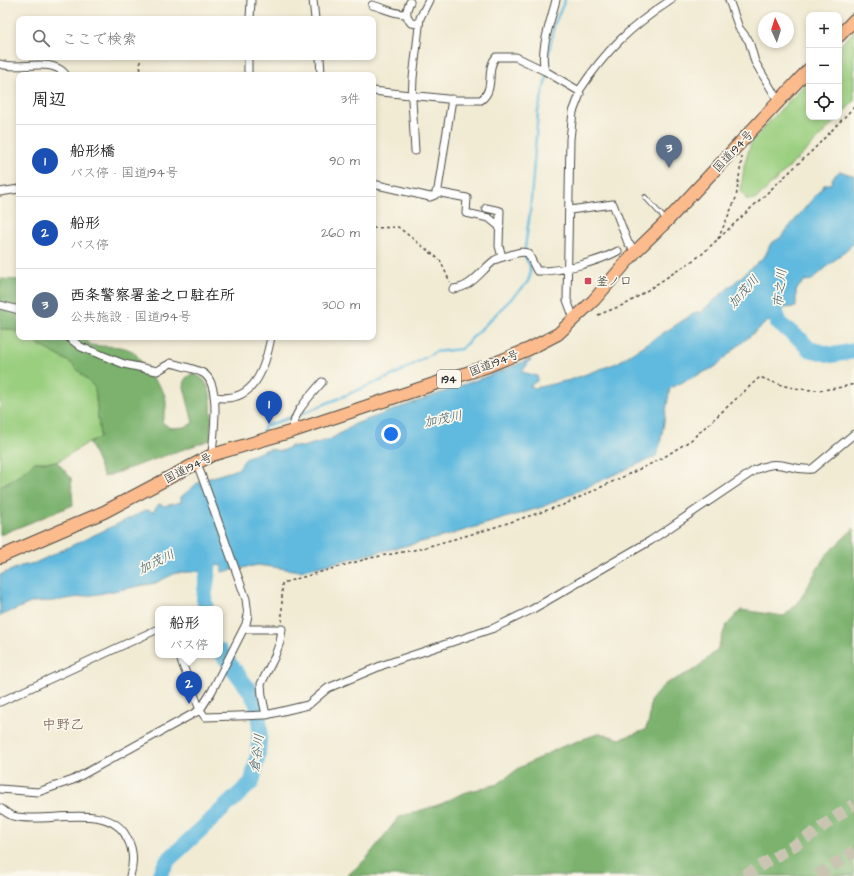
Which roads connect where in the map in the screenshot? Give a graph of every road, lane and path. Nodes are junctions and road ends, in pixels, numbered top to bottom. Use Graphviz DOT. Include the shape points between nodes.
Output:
graph roads {
  1 [pos="251,0"];
  2 [pos="313,0"];
  3 [pos="428,0"];
  4 [pos="556,0"];
  5 [pos="671,0"];
  6 [pos="729,0"];
  7 [pos="410,2"];
  8 [pos="372,5"];
  9 [pos="406,14"];
  10 [pos="250,16"];
  11 [pos="316,16"];
  12 [pos="854,20"];
  13 [pos="419,24"];
  14 [pos="842,33"];
  15 [pos="248,60"];
  16 [pos="320,60"];
  17 [pos="140,61"];
  18 [pos="0,64"];
  19 [pos="545,71"];
  20 [pos="64,72"];
  21 [pos="142,72"];
  22 [pos="248,72"];
  23 [pos="321,72"];
  24 [pos="806,72"];
  25 [pos="376,91"];
  26 [pos="579,91"];
  27 [pos="412,96"];
  28 [pos="452,99"];
  29 [pos="779,102"];
  30 [pos="854,107"];
  31 [pos="746,137"];
  32 [pos="415,150"];
  33 [pos="376,185"];
  34 [pos="16,189"];
  35 [pos="0,192"];
  36 [pos="436,192"];
  37 [pos="645,197"];
  38 [pos="486,208"];
  39 [pos="570,210"];
  40 [pos="667,221"];
  41 [pos="500,227"];
  42 [pos="376,228"];
  43 [pos="717,240"];
  44 [pos="618,251"];
  45 [pos="636,251"];
  46 [pos="502,256"];
  47 [pos="569,266"];
  48 [pos="453,289"];
  49 [pos="0,306"];
  50 [pos="16,309"];
  51 [pos="598,315"];
  52 [pos="574,319"];
  53 [pos="72,340"];
  54 [pos="270,340"];
  55 [pos="322,382"];
  56 [pos="854,384"];
  57 [pos="214,397"];
  58 [pos="293,431"];
  59 [pos="854,434"];
  60 [pos="212,456"];
  61 [pos="198,467"];
  62 [pos="0,557"];
  63 [pos="244,629"];
  64 [pos="282,629"];
  65 [pos="155,630"];
  66 [pos="180,658"];
  67 [pos="0,702"];
  68 [pos="200,710"];
  69 [pos="266,715"];
  70 [pos="0,789"];
  71 [pos="0,808"];
  72 [pos="130,876"];
  1 -- 10 [label="street"];
  2 -- 11 [label="street"];
  3 -- 13 [label="street"];
  4 -- 19 [label="street" via="544,52"];
  5 -- 26 [label="street" via="620,38 605,54"];
  6 -- 29 [label="street" via="739,28 749,41 756,62"];
  7 -- 9 [label="street"];
  8 -- 9 [label="street" via="398,14"];
  9 -- 13 [label="street" via="411,23"];
  12 -- 14 [label="highway"];
  13 -- 27 [label="street"];
  15 -- 22 [label="street"];
  16 -- 23 [label="street"];
  17 -- 21 [label="path"];
  18 -- 20 [label="street" via="53,67"];
  19 -- 26 [label="street"];
  19 -- 28 [label="street" via="516,57 500,56 493,60 489,90 484,98"];
  24 -- 29 [label="highway, 国道194号 / 194"];
  25 -- 27 [label="street"];
  26 -- 39 [label="street" via="573,112 570,139"];
  27 -- 28 [label="street"];
  27 -- 32 [label="street"];
  28 -- 36 [label="street"];
  29 -- 31 [label="highway, 国道194号 / 194"];
  30 -- 43 [label="path" via="814,149"];
  31 -- 40 [label="highway, 国道194号 / 194"];
  31 -- 43 [label="path" via="736,198"];
  33 -- 36 [label="street" via="430,197"];
  34 -- 35 [label="street"];
  36 -- 41 [label="street" via="466,198 466,213 489,218"];
  37 -- 40 [label="lane"];
  38 -- 41 [label="street" via="500,211"];
  39 -- 45 [label="street" via="613,204 628,242"];
  39 -- 47 [label="street"];
  40 -- 45 [label="highway, 国道194号 / 194"];
  41 -- 46 [label="street" via="499,246"];
  42 -- 48 [label="path" via="398,227 426,247 440,260"];
  43 -- 51 [label="path" via="701,255 628,303"];
  44 -- 47 [label="street" via="598,260"];
  45 -- 52 [label="highway, 国道194号 / 194"];
  46 -- 47 [label="street" via="522,251 528,253 537,271 547,272"];
  46 -- 48 [label="street" via="467,285"];
  47 -- 52 [label="street" via="567,300"];
  49 -- 50 [label="street"];
  52 -- 58 [label="highway, 国道194号 / 194" via="558,334 488,366"];
  53 -- 57 [label="street" via="81,347 124,364 157,371 171,363 202,372 211,380"];
  54 -- 57 [label="street" via="259,376 247,393 224,399"];
  55 -- 58 [label="street" via="296,414 292,422"];
  56 -- 64 [label="path" via="810,391 781,386 760,377 691,440 661,459 563,504 419,549 370,558 282,583"];
  57 -- 60 [label="street"];
  58 -- 60 [label="highway, 国道194号 / 194"];
  59 -- 69 [label="street" via="812,469 772,463 755,470 650,541 531,610 494,628 383,665 328,688 308,705"];
  60 -- 61 [label="highway, 国道194号 / 194"];
  61 -- 62 [label="highway, 国道194号 / 194" via="104,512"];
  61 -- 63 [label="street" via="244,593 248,611"];
  63 -- 64 [label="street"];
  63 -- 68 [label="street"];
  64 -- 69 [label="street" via="274,658 261,684"];
  65 -- 67 [label="street"];
  66 -- 68 [label="street"];
  68 -- 69 [label="street" via="205,718"];
  68 -- 70 [label="street" via="73,780 38,792"];
  71 -- 72 [label="street" via="13,816 96,817 114,822 126,834 132,847 133,866"];
}
